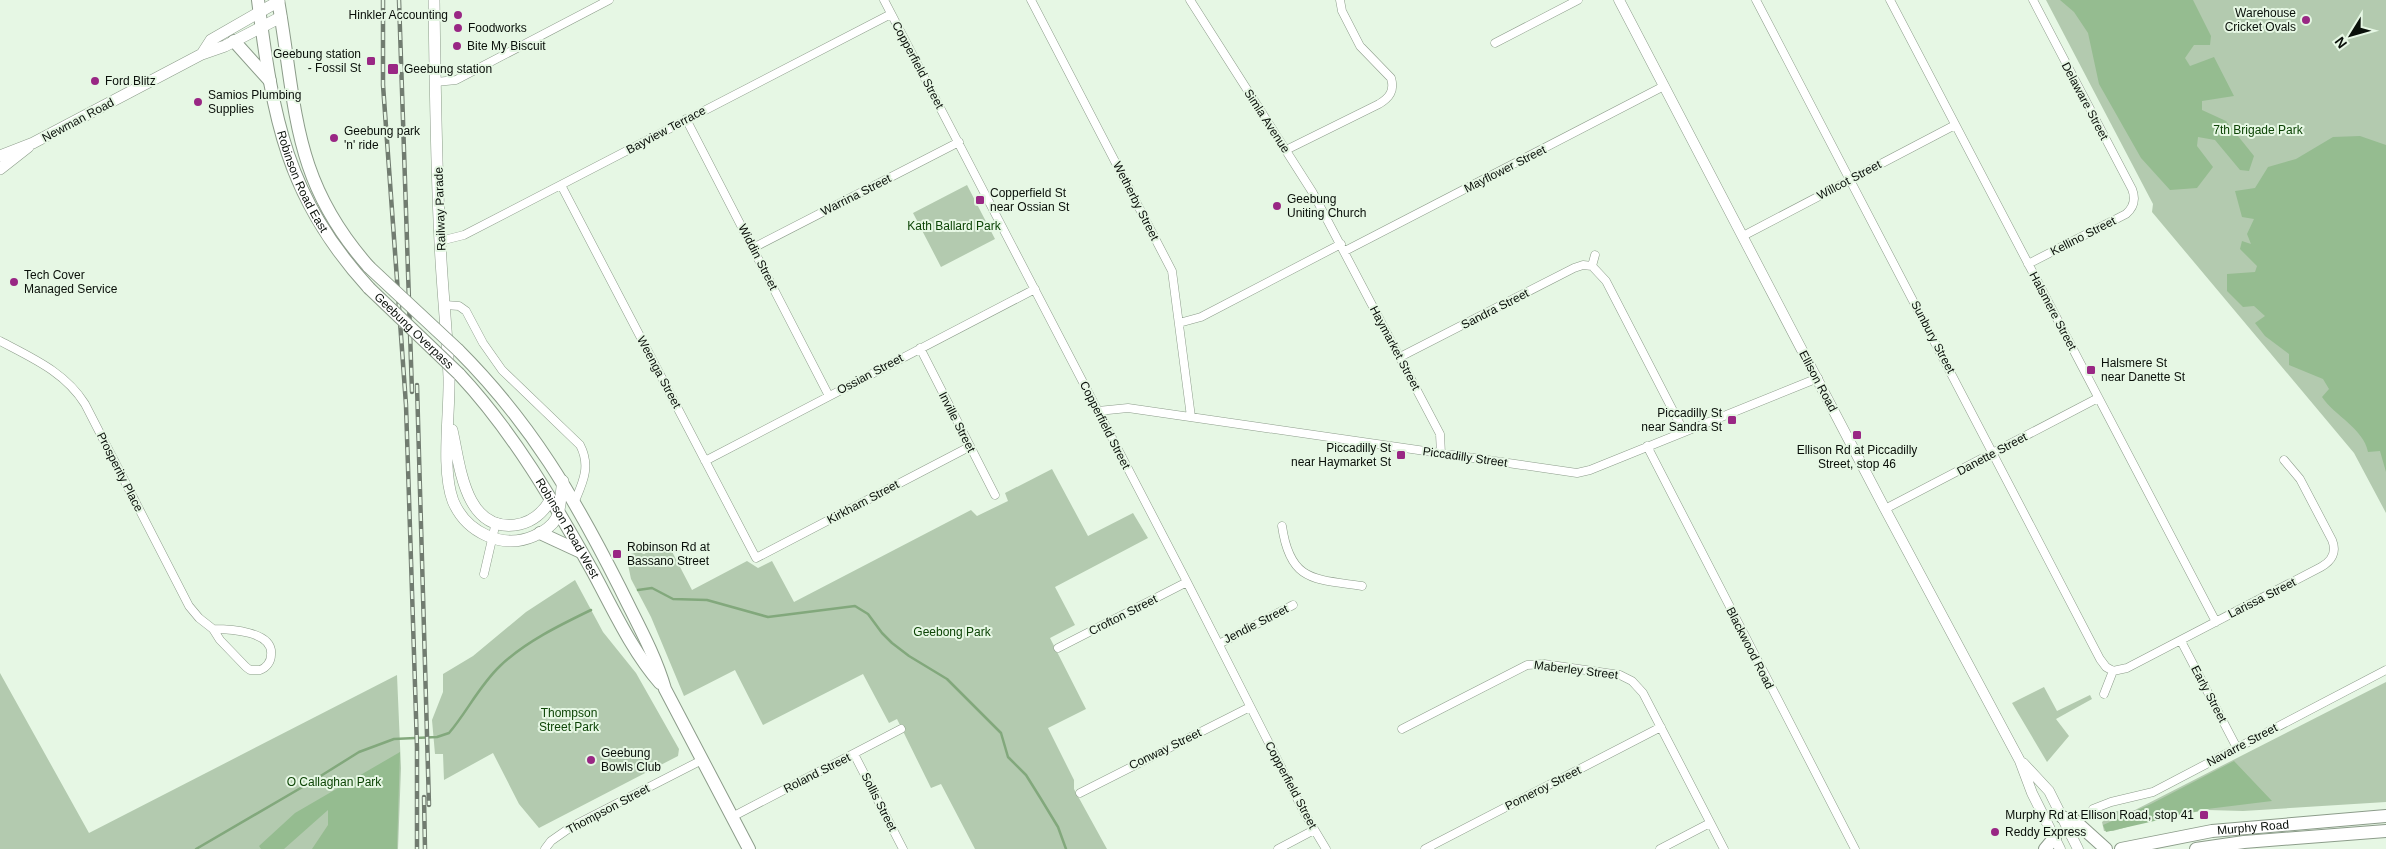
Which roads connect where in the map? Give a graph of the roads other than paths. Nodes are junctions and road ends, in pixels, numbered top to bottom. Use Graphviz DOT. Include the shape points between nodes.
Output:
graph roads {
  1 [pos="279,0"];
  2 [pos="434,0"];
  3 [pos="609,0"];
  4 [pos="884,0"];
  5 [pos="1032,0"];
  6 [pos="1190,0"];
  7 [pos="1340,0"];
  8 [pos="1578,0"];
  9 [pos="1619,0"];
  10 [pos="1756,0"];
  11 [pos="1890,0"];
  12 [pos="2033,0"];
  13 [pos="259,6"];
  14 [pos="891,14"];
  15 [pos="281,17"];
  16 [pos="262,27"];
  17 [pos="234,41"];
  18 [pos="1495,43"];
  19 [pos="202,54"];
  20 [pos="270,82"];
  21 [pos="436,82"];
  22 [pos="1664,86"];
  23 [pos="686,119"];
  24 [pos="1955,125"];
  25 [pos="959,142"];
  26 [pos="33,143"];
  27 [pos="1286,150"];
  28 [pos="0,156"];
  29 [pos="0,169"];
  30 [pos="1850,180"];
  31 [pos="561,185"];
  32 [pos="2134,203"];
  33 [pos="1743,236"];
  34 [pos="440,241"];
  35 [pos="1343,247"];
  36 [pos="753,248"];
  37 [pos="1595,255"];
  38 [pos="2028,264"];
  39 [pos="1592,266"];
  40 [pos="369,267"];
  41 [pos="370,288"];
  42 [pos="1035,289"];
  43 [pos="445,305"];
  44 [pos="1179,324"];
  45 [pos="0,341"];
  46 [pos="920,348"];
  47 [pos="458,350"];
  48 [pos="1400,357"];
  49 [pos="459,374"];
  50 [pos="1818,378"];
  51 [pos="829,396"];
  52 [pos="2098,398"];
  53 [pos="1098,412"];
  54 [pos="449,417"];
  55 [pos="1191,417"];
  56 [pos="1684,432"];
  57 [pos="969,446"];
  58 [pos="1647,446"];
  59 [pos="1993,453"];
  60 [pos="1441,454"];
  61 [pos="2284,460"];
  62 [pos="705,461"];
  63 [pos="563,481"];
  64 [pos="995,495"];
  65 [pos="551,499"];
  66 [pos="575,501"];
  67 [pos="1885,509"];
  68 [pos="559,513"];
  69 [pos="496,522"];
  70 [pos="1282,526"];
  71 [pos="540,533"];
  72 [pos="492,538"];
  73 [pos="581,552"];
  74 [pos="756,558"];
  75 [pos="484,574"];
  76 [pos="1187,582"];
  77 [pos="1362,586"];
  78 [pos="1294,605"];
  79 [pos="2216,622"];
  80 [pos="213,629"];
  81 [pos="2181,641"];
  82 [pos="1219,644"];
  83 [pos="1058,648"];
  84 [pos="2113,670"];
  85 [pos="2386,670"];
  86 [pos="665,689"];
  87 [pos="2104,694"];
  88 [pos="1250,707"];
  89 [pos="1661,727"];
  90 [pos="1402,729"];
  91 [pos="901,730"];
  92 [pos="2237,748"];
  93 [pos="854,754"];
  94 [pos="702,760"];
  95 [pos="2020,760"];
  96 [pos="1080,793"];
  97 [pos="2093,809"];
  98 [pos="732,816"];
  99 [pos="2386,816"];
  100 [pos="2062,817"];
  101 [pos="1710,823"];
  102 [pos="1314,830"];
  103 [pos="2386,831"];
  104 [pos="2055,837"];
  105 [pos="545,849"];
  106 [pos="749,849"];
  107 [pos="903,849"];
  108 [pos="1278,849"];
  109 [pos="1326,849"];
  110 [pos="1425,849"];
  111 [pos="1660,849"];
  112 [pos="1724,849"];
  113 [pos="1855,849"];
  114 [pos="2045,849"];
  115 [pos="2060,849"];
  116 [pos="2078,849"];
  117 [pos="2106,849"];
  118 [pos="2121,849"];
  119 [pos="2196,849"];
  1 -- 13 [label="main road, Newman Road"];
  1 -- 15 [label="main road, Robinson Road East"];
  2 -- 21 [label="main road, Railway Parade"];
  3 -- 21 [label="street" via="456,80"];
  4 -- 14 [label="street, Copperfield Street"];
  5 -- 44 [label="street, Wetherby Street" via="1170,266"];
  6 -- 27 [label="street, Simla Avenue"];
  7 -- 27 [label="street" via="1342,11 1360,46 1391,78 1391,92 1384,101"];
  8 -- 18 [label="street"];
  9 -- 22 [label="street, Ellison Road"];
  10 -- 30 [label="street, Sunbury Street"];
  11 -- 24 [label="street, Halsmere Street"];
  12 -- 32 [label="street, Delaware Street" via="2132,189"];
  13 -- 16 [label="main road, Robinson Road East"];
  13 -- 19 [label="main road, Newman Road" via="211,40"];
  14 -- 23 [label="street, Bayview Terrace"];
  14 -- 25 [label="street, Copperfield Street"];
  15 -- 16 [label="main road, Newman Road"];
  15 -- 40 [label="main road, Robinson Road East" via="296,124 311,177 336,225"];
  16 -- 17 [label="main road, Newman Road"];
  16 -- 20 [label="main road, Robinson Road East"];
  17 -- 19 [label="main road, Newman Road"];
  17 -- 20 [label="main road"];
  19 -- 26 [label="main road, Newman Road"];
  20 -- 41 [label="main road, Robinson Road East" via="283,145 300,186 332,242"];
  21 -- 34 [label="main road, Railway Parade"];
  22 -- 33 [label="street, Ellison Road"];
  22 -- 35 [label="street, Mayflower Street"];
  23 -- 31 [label="street, Bayview Terrace"];
  23 -- 36 [label="street, Widdin Street"];
  24 -- 30 [label="street, Willcot Street"];
  24 -- 38 [label="street, Halsmere Street"];
  25 -- 36 [label="street, Warrina Street"];
  25 -- 42 [label="street, Copperfield Street"];
  26 -- 28 [label="main road, Newman Road"];
  26 -- 29 [label="main road, Newman Road"];
  27 -- 35 [label="street, Simla Avenue"];
  30 -- 33 [label="street, Willcot Street"];
  30 -- 59 [label="street, Sunbury Street"];
  31 -- 34 [label="street, Bayview Terrace" via="464,235"];
  31 -- 62 [label="street, Weenga Street"];
  32 -- 38 [label="street, Kellino Street" via="2126,214"];
  33 -- 50 [label="street, Ellison Road"];
  34 -- 43 [label="main road, Railway Parade"];
  35 -- 44 [label="street, Mayflower Street" via="1201,317"];
  35 -- 48 [label="street, Haymarket Street"];
  36 -- 51 [label="street, Widdin Street"];
  37 -- 39 [label="street"];
  38 -- 52 [label="street, Halsmere Street"];
  39 -- 48 [label="street, Sandra Street" via="1574,268"];
  39 -- 56 [label="street" via="1606,281"];
  40 -- 47 [label="main road, Geebung Overpass, bridge"];
  41 -- 49 [label="main road, Geebung Overpass, bridge"];
  42 -- 46 [label="street, Ossian Street"];
  42 -- 53 [label="street, Copperfield Street"];
  43 -- 54 [label="main road, Railway Parade"];
  43 -- 66 [label="street, Robinson Road West" via="459,306 466,311 483,343 508,376 580,445 586,470"];
  44 -- 55 [label="street, Wetherby Street"];
  45 -- 80 [label="street, Prosperity Place" via="59,374 80,396 189,606"];
  46 -- 51 [label="street, Ossian Street"];
  46 -- 57 [label="street, Inville Street"];
  47 -- 63 [label="main road, Robinson Road West" via="520,418"];
  48 -- 60 [label="street, Haymarket Street" via="1440,434"];
  49 -- 65 [label="main road, Robinson Road West" via="511,436"];
  50 -- 56 [label="street, Piccadilly Street"];
  50 -- 67 [label="street, Ellison Road"];
  51 -- 62 [label="street, Ossian Street"];
  52 -- 59 [label="street, Danette Street"];
  52 -- 79 [label="street, Halsmere Street"];
  53 -- 55 [label="street, Piccadilly Street" via="1128,408"];
  53 -- 76 [label="street, Copperfield Street"];
  54 -- 69 [label="main road, Railway Parade" via="462,478 470,499 483,516"];
  54 -- 72 [label="main road, Railway Parade" via="451,495 467,522 481,534"];
  55 -- 60 [label="street, Piccadilly Street"];
  56 -- 58 [label="street, Piccadilly Street"];
  57 -- 64 [label="street, Inville Street"];
  57 -- 74 [label="street, Kirkham Street"];
  58 -- 60 [label="street, Piccadilly Street" via="1577,473"];
  58 -- 113 [label="street, Blackwood Road"];
  59 -- 67 [label="street, Danette Street"];
  59 -- 84 [label="street, Sunbury Street" via="2100,659"];
  61 -- 79 [label="street, Larissa Street" via="2300,480 2332,540 2333,555 2327,564"];
  62 -- 74 [label="street, Weenga Street"];
  63 -- 66 [label="main road, Robinson Road West"];
  63 -- 68 [label="main road"];
  65 -- 68 [label="main road, Robinson Road West"];
  65 -- 69 [label="main road" via="543,511 528,521 510,525"];
  66 -- 86 [label="main road, Robinson Road West" via="634,616"];
  67 -- 95 [label="street, Ellison Road"];
  68 -- 71 [label="main road, Railway Parade" via="552,524"];
  68 -- 73 [label="main road, Robinson Road West"];
  69 -- 72 [label="street"];
  70 -- 77 [label="street" via="1290,554 1303,574 1319,580"];
  71 -- 72 [label="main road, Railway Parade" via="516,541"];
  71 -- 73 [label="main road"];
  72 -- 75 [label="street"];
  73 -- 86 [label="main road, Robinson Road West" via="637,650"];
  76 -- 82 [label="street, Copperfield Street"];
  76 -- 83 [label="street, Crofton Street"];
  78 -- 82 [label="street, Jendie Street"];
  79 -- 81 [label="street, Larissa Street"];
  80 -- 80 [label="street, Prosperity Place" via="259,636 271,650 269,663 260,670 250,670 229,651"];
  81 -- 84 [label="street, Larissa Street" via="2127,668"];
  81 -- 92 [label="street, Early Street"];
  82 -- 88 [label="street, Copperfield Street"];
  84 -- 87 [label="street"];
  85 -- 92 [label="street, Navarre Street"];
  86 -- 94 [label="main road, Robinson Road West"];
  88 -- 96 [label="street, Conway Street"];
  88 -- 102 [label="street, Copperfield Street"];
  89 -- 90 [label="street, Maberley Street" via="1643,693 1626,677 1534,664 1519,667"];
  89 -- 101 [label="street, Maberley Street"];
  89 -- 110 [label="street, Pomeroy Street"];
  91 -- 93 [label="street, Roland Street"];
  92 -- 97 [label="street, Navarre Street" via="2153,792"];
  93 -- 98 [label="street, Roland Street"];
  93 -- 107 [label="street, Sollis Street"];
  94 -- 98 [label="main road, Robinson Road West"];
  94 -- 105 [label="street, Thompson Street" via="571,827"];
  95 -- 100 [label="street, Ellison Road" via="2048,791"];
  95 -- 104 [label="street, Ellison Road" via="2032,793"];
  98 -- 106 [label="main road, Robinson Road West"];
  99 -- 118 [label="main road, Murphy Road" via="2212,831"];
  100 -- 116 [label="street, Ellison Road"];
  100 -- 117 [label="main road" via="2075,821"];
  101 -- 111 [label="street"];
  101 -- 112 [label="street, Maberley Street"];
  102 -- 108 [label="street"];
  102 -- 109 [label="street, Copperfield Street"];
  103 -- 119 [label="main road, Murphy Road"];
  104 -- 114 [label="main road"];
  104 -- 115 [label="street, Ellison Road"];
}
